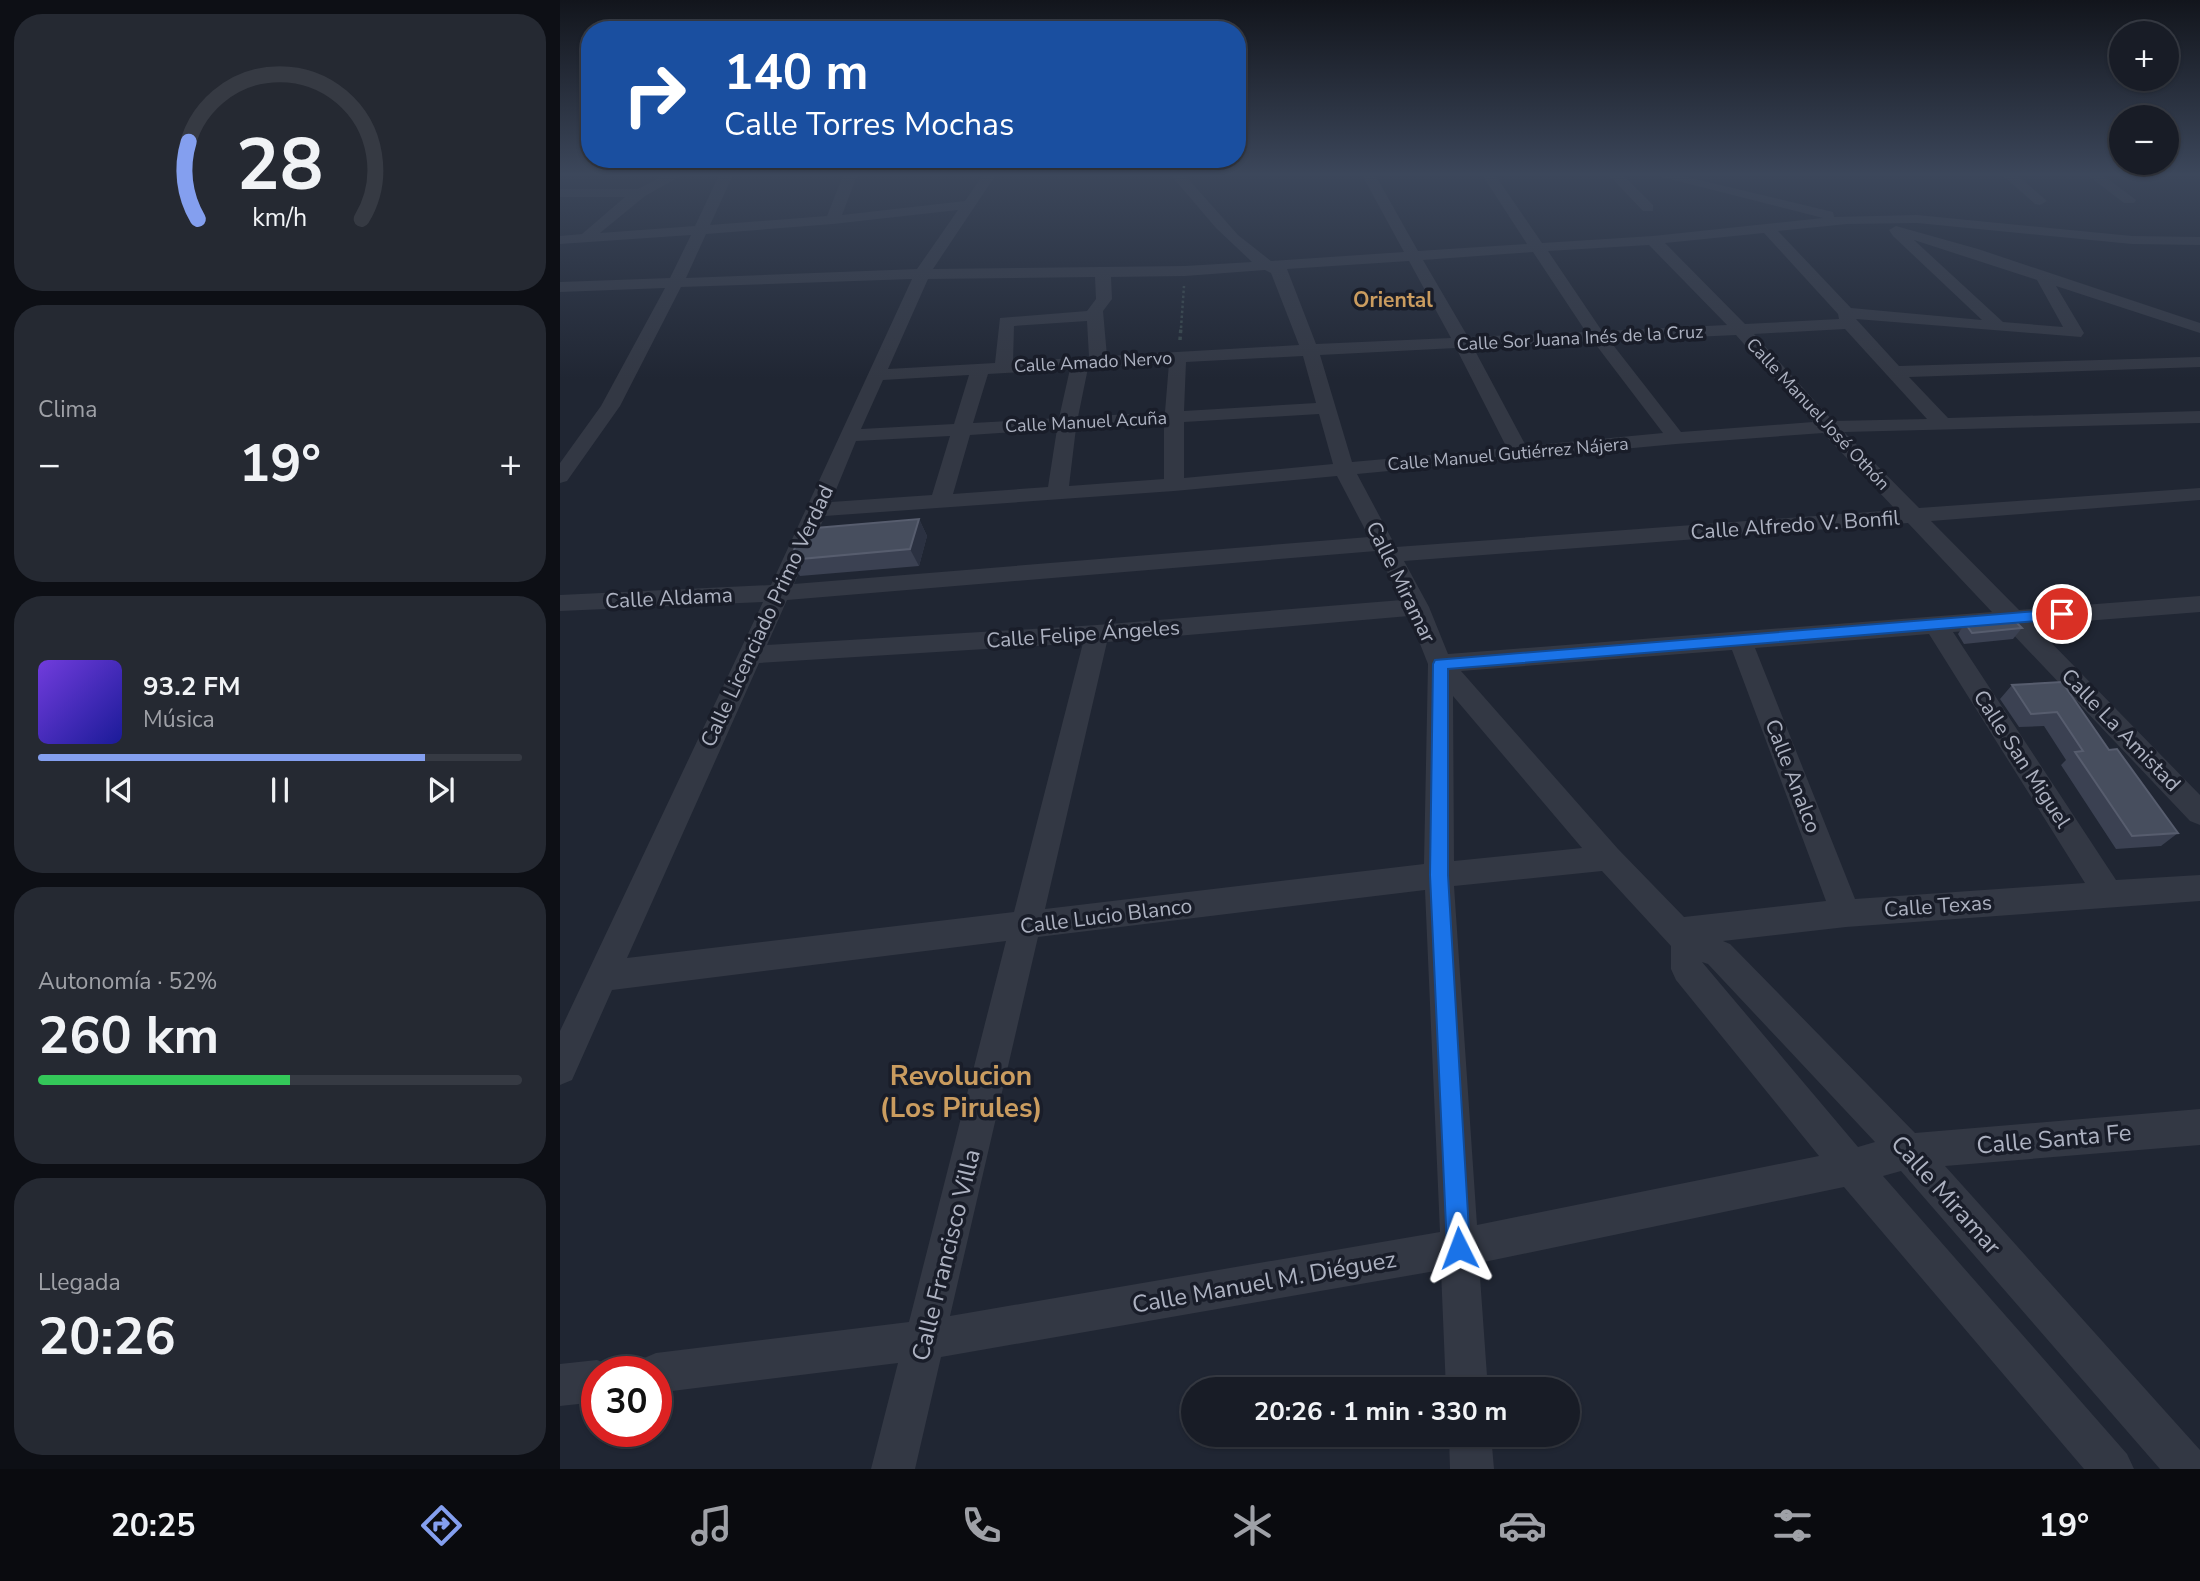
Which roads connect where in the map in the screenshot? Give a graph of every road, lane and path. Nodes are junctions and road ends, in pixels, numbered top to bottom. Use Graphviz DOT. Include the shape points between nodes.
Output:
graph roads {
  1 [pos="695,242"];
  2 [pos="943,242"];
  3 [pos="1243,242"];
  4 [pos="1258,242"];
  5 [pos="1406,242"];
  6 [pos="1533,242"];
  7 [pos="1630,242"];
  8 [pos="1655,242"];
  9 [pos="1779,242"];
  10 [pos="1907,242"];
  11 [pos="1939,242"];
  12 [pos="1537,248"];
  13 [pos="1413,254"];
  14 [pos="1275,267"];
  15 [pos="1185,271"];
  16 [pos="1104,273"];
  17 [pos="922,274"];
  18 [pos="2043,276"];
  19 [pos="677,283"];
  20 [pos="560,287"];
  21 [pos="1096,315"];
  22 [pos="1848,319"];
  23 [pos="1997,325"];
  24 [pos="2200,328"];
  25 [pos="1740,329"];
  26 [pos="2075,333"];
  27 [pos="1598,337"];
  28 [pos="1463,344"];
  29 [pos="1310,350"];
  30 [pos="1178,357"];
  31 [pos="1089,362"];
  32 [pos="2200,362"];
  33 [pos="1004,368"];
  34 [pos="980,369"];
  35 [pos="1894,372"];
  36 [pos="876,374"];
  37 [pos="1325,408"];
  38 [pos="2200,416"];
  39 [pos="1174,417"];
  40 [pos="1067,423"];
  41 [pos="1943,425"];
  42 [pos="1828,428"];
  43 [pos="961,429"];
  44 [pos="848,436"];
  45 [pos="1676,438"];
  46 [pos="1518,452"];
  47 [pos="1344,469"];
  48 [pos="560,477"];
  49 [pos="1174,485"];
  50 [pos="1058,493"];
  51 [pos="2200,494"];
  52 [pos="940,502"];
  53 [pos="817,510"];
  54 [pos="1914,516"];
  55 [pos="1387,549"];
  56 [pos="778,593"];
  57 [pos="560,603"];
  58 [pos="2191,605"];
  59 [pos="1417,607"];
  60 [pos="2014,617"];
  61 [pos="1936,624"];
  62 [pos="2200,624"];
  63 [pos="1097,634"];
  64 [pos="1740,640"];
  65 [pos="749,655"];
  66 [pos="1440,664"];
  67 [pos="2200,813"];
  68 [pos="1608,858"];
  69 [pos="1439,875"];
  70 [pos="2200,888"];
  71 [pos="2109,895"];
  72 [pos="1846,913"];
  73 [pos="1027,926"];
  74 [pos="1682,937"];
  75 [pos="603,976"];
  76 [pos="560,1068"];
  77 [pos="2200,1127"];
  78 [pos="1908,1151"];
  79 [pos="1851,1167"];
  80 [pos="1459,1248"];
  81 [pos="925,1340"];
  82 [pos="672,1371"];
  83 [pos="1466,1377"];
  84 [pos="581,1383"];
  85 [pos="560,1385"];
  86 [pos="1471,1447"];
  87 [pos="893,1469"];
  88 [pos="1472,1469"];
  89 [pos="2112,1469"];
  90 [pos="2188,1469"];
  1 -- 19 [label="street"];
  2 -- 17 [label="street, Calle Licenciado Primo Verdad"];
  3 -- 14 [label="street, Calle Miramar"];
  4 -- 14 [label="street, Calle Miramar"];
  5 -- 13 [label="street"];
  6 -- 12 [label="street"];
  7 -- 12 [label="street"];
  8 -- 25 [label="street, Calle Manuel José Othón"];
  9 -- 22 [label="street"];
  10 -- 23 [label="street"];
  11 -- 18 [label="street"];
  12 -- 13 [label="street"];
  12 -- 27 [label="street"];
  13 -- 14 [label="street"];
  13 -- 28 [label="street"];
  14 -- 15 [label="street"];
  14 -- 29 [label="street, Calle Miramar"];
  15 -- 16 [label="street"];
  15 -- 30 [label="path"];
  16 -- 17 [label="street"];
  16 -- 21 [label="street" via="1104,299"];
  17 -- 19 [label="street"];
  17 -- 36 [label="street, Calle Licenciado Primo Verdad"];
  18 -- 24 [label="street"];
  18 -- 26 [label="street"];
  19 -- 20 [label="street"];
  19 -- 48 [label="street" via="628,378"];
  21 -- 31 [label="street"];
  21 -- 33 [label="street" via="1006,322"];
  22 -- 23 [label="street, Calle Sor Juana Inés de la Cruz"];
  22 -- 25 [label="street, Calle Sor Juana Inés de la Cruz"];
  22 -- 35 [label="street"];
  23 -- 26 [label="street, Calle Sor Juana Inés de la Cruz"];
  25 -- 27 [label="street, Calle Sor Juana Inés de la Cruz"];
  25 -- 42 [label="street, Calle Manuel José Othón"];
  27 -- 28 [label="street, Calle Sor Juana Inés de la Cruz"];
  27 -- 45 [label="street"];
  28 -- 29 [label="street, Calle Sor Juana Inés de la Cruz"];
  28 -- 46 [label="street"];
  29 -- 30 [label="street, Calle Amado Nervo"];
  29 -- 37 [label="street, Calle Miramar"];
  30 -- 31 [label="street, Calle Amado Nervo"];
  30 -- 39 [label="street"];
  31 -- 33 [label="street, Calle Amado Nervo"];
  31 -- 40 [label="street"];
  32 -- 35 [label="street"];
  33 -- 34 [label="street, Calle Amado Nervo"];
  34 -- 36 [label="street, Calle Amado Nervo"];
  34 -- 43 [label="street"];
  35 -- 41 [label="street"];
  36 -- 44 [label="street, Calle Licenciado Primo Verdad"];
  37 -- 39 [label="street, Calle Manuel Acuña"];
  37 -- 47 [label="street, Calle Miramar"];
  38 -- 41 [label="street, Calle Manuel Gutiérrez Nájera"];
  39 -- 40 [label="street, Calle Manuel Acuña"];
  39 -- 49 [label="street"];
  40 -- 43 [label="street, Calle Manuel Acuña"];
  40 -- 50 [label="street"];
  41 -- 42 [label="street, Calle Manuel Gutiérrez Nájera"];
  42 -- 45 [label="street, Calle Manuel Gutiérrez Nájera"];
  42 -- 54 [label="street, Calle Manuel José Othón"];
  43 -- 44 [label="street, Calle Manuel Acuña"];
  43 -- 52 [label="street"];
  44 -- 53 [label="street, Calle Licenciado Primo Verdad"];
  45 -- 46 [label="street, Calle Manuel Gutiérrez Nájera"];
  46 -- 47 [label="street, Calle Manuel Gutiérrez Nájera"];
  47 -- 49 [label="street, Calle Manuel Gutiérrez Nájera"];
  47 -- 55 [label="street, Calle Miramar"];
  49 -- 50 [label="street, Calle Manuel Gutiérrez Nájera"];
  50 -- 52 [label="street, Calle Manuel Gutiérrez Nájera"];
  51 -- 54 [label="street, Calle Alfredo V. Bonfil"];
  52 -- 53 [label="street, Calle Manuel Gutiérrez Nájera"];
  53 -- 56 [label="street, Calle Licenciado Primo Verdad"];
  54 -- 55 [label="street, Calle Alfredo V. Bonfil"];
  54 -- 60 [label="street, Calle Manuel José Othón"];
  55 -- 56 [label="street"];
  55 -- 59 [label="street, Calle Miramar"];
  56 -- 57 [label="street, Calle Aldama"];
  56 -- 65 [label="street, Calle Licenciado Primo Verdad"];
  58 -- 60 [label="street"];
  58 -- 62 [label="street"];
  59 -- 63 [label="street, Calle Felipe Ángeles"];
  59 -- 66 [label="street, Calle Miramar"];
  60 -- 61 [label="street"];
  60 -- 67 [label="street, Calle La Amistad"];
  61 -- 64 [label="street"];
  61 -- 71 [label="street, Calle San Miguel"];
  63 -- 65 [label="street, Calle Felipe Ángeles"];
  63 -- 73 [label="street, Calle Francisco Villa"];
  64 -- 66 [label="street"];
  64 -- 72 [label="street, Calle Analco"];
  65 -- 75 [label="street, Calle Licenciado Primo Verdad"];
  66 -- 68 [label="street, Calle Miramar"];
  66 -- 69 [label="street"];
  68 -- 69 [label="street, Calle Lucio Blanco"];
  68 -- 74 [label="street, Calle Miramar"];
  69 -- 73 [label="street, Calle Lucio Blanco"];
  69 -- 80 [label="street"];
  70 -- 71 [label="street, Calle Texas"];
  71 -- 72 [label="street, Calle Texas"];
  72 -- 74 [label="street, Calle Texas"];
  73 -- 75 [label="street, Calle Lucio Blanco"];
  73 -- 81 [label="street, Calle Francisco Villa"];
  74 -- 78 [label="street, Calle Miramar" via="1718,954"];
  74 -- 79 [label="street" via="1687,969"];
  75 -- 76 [label="street, Calle Licenciado Primo Verdad"];
  77 -- 78 [label="street, Calle Santa Fe"];
  78 -- 79 [label="street, Calle Manuel M. Diéguez"];
  78 -- 90 [label="street, Calle Miramar"];
  79 -- 80 [label="street, Calle Manuel M. Diéguez"];
  79 -- 89 [label="street"];
  80 -- 81 [label="street, Calle Manuel M. Diéguez"];
  80 -- 83 [label="street"];
  81 -- 82 [label="street, Calle Manuel M. Diéguez"];
  81 -- 87 [label="street, Calle Francisco Villa"];
  84 -- 85 [label="street"];
  86 -- 88 [label="street"];
}
